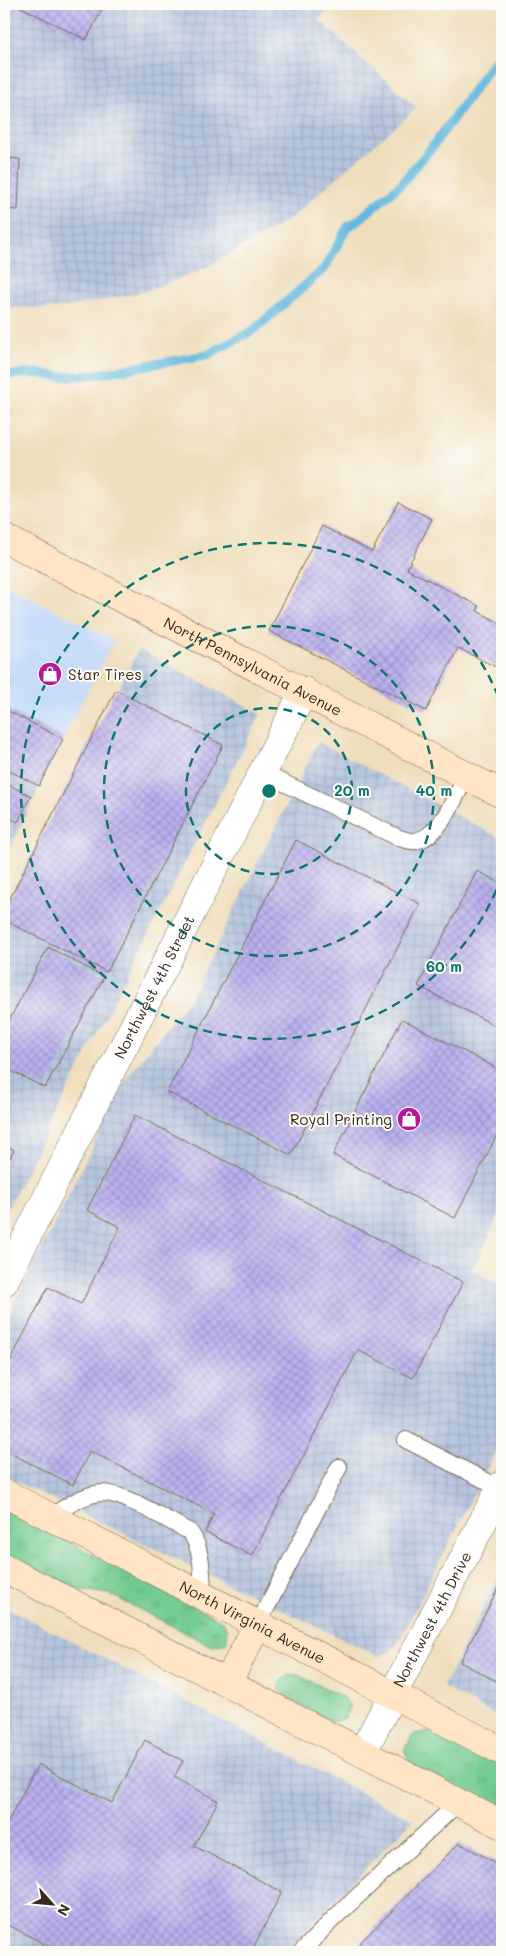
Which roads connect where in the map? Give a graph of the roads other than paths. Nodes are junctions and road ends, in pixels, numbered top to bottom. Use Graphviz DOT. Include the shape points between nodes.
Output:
graph roads {
  1 [pos="4,538"];
  2 [pos="304,691"];
  3 [pos="262,773"];
  4 [pos="467,775"];
  5 [pos="502,794"];
  6 [pos="4,1282"];
  7 [pos="406,1440"];
  8 [pos="339,1467"];
  9 [pos="501,1486"];
  10 [pos="4,1493"];
  11 [pos="50,1517"];
  12 [pos="4,1568"];
  13 [pos="202,1596"];
  14 [pos="258,1624"];
  15 [pos="227,1683"];
  16 [pos="393,1694"];
  17 [pos="502,1751"];
  18 [pos="362,1753"];
  19 [pos="458,1803"];
  20 [pos="502,1825"];
  21 [pos="301,1952"];
  1 -- 2 [label="main road, North Pennsylvania Avenue"];
  2 -- 3 [label="street, Northwest 4th Street"];
  2 -- 4 [label="main road, North Pennsylvania Avenue"];
  3 -- 4 [label="lane" via="399,838 414,842 428,836 439,824"];
  3 -- 6 [label="street, Northwest 4th Street"];
  4 -- 5 [label="main road, North Pennsylvania Avenue"];
  7 -- 9 [label="lane"];
  8 -- 14 [label="lane"];
  9 -- 16 [label="street, Northwest 4th Drive"];
  10 -- 11 [label="main road, North Virginia Avenue"];
  11 -- 13 [label="main road, North Virginia Avenue"];
  11 -- 13 [label="lane" via="80,1499 103,1493 118,1495 190,1532 199,1552"];
  12 -- 15 [label="main road"];
  13 -- 14 [label="main road, North Virginia Avenue"];
  14 -- 15 [label="main road"];
  14 -- 16 [label="main road, North Virginia Avenue"];
  15 -- 18 [label="main road"];
  16 -- 17 [label="main road, North Virginia Avenue"];
  16 -- 18 [label="street, Northwest 4th Drive"];
  18 -- 19 [label="main road"];
  19 -- 20 [label="main road"];
  19 -- 21 [label="lane"];
}
